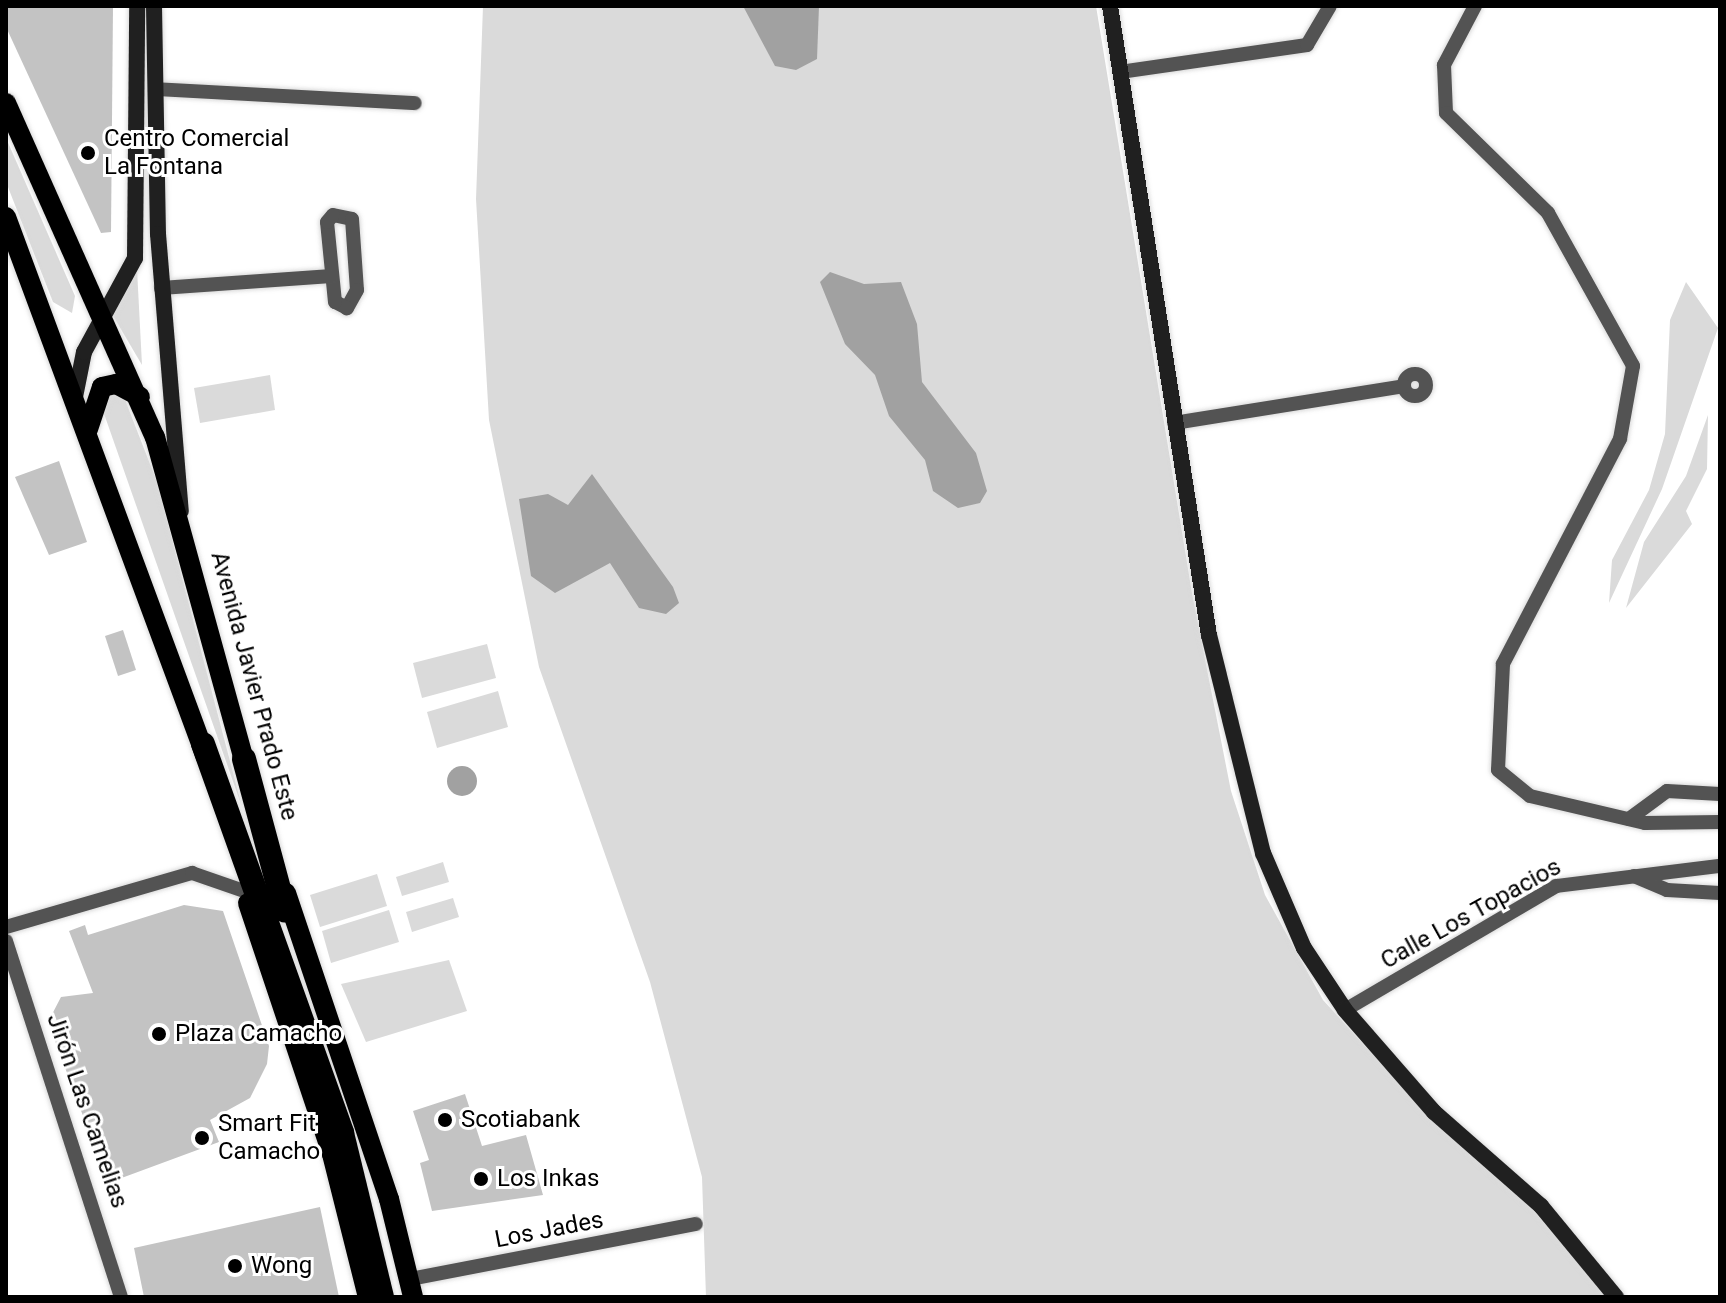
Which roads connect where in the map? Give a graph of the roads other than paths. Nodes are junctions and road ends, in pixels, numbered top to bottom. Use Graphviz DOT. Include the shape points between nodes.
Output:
graph roads {
  1 [pos="137,6"];
  2 [pos="154,6"];
  3 [pos="1110,6"];
  4 [pos="1330,6"];
  5 [pos="1475,6"];
  6 [pos="1120,72"];
  7 [pos="155,89"];
  8 [pos="6,103"];
  9 [pos="415,103"];
  10 [pos="6,217"];
  11 [pos="332,276"];
  12 [pos="161,288"];
  13 [pos="104,315"];
  14 [pos="1404,386"];
  15 [pos="75,397"];
  16 [pos="140,397"];
  17 [pos="1174,423"];
  18 [pos="88,429"];
  19 [pos="182,516"];
  20 [pos="203,744"];
  21 [pos="244,759"];
  22 [pos="1720,783"];
  23 [pos="1713,794"];
  24 [pos="1629,819"];
  25 [pos="1720,822"];
  26 [pos="1720,866"];
  27 [pos="1634,875"];
  28 [pos="244,891"];
  29 [pos="1720,893"];
  30 [pos="6,927"];
  31 [pos="6,941"];
  32 [pos="1345,1010"];
  33 [pos="368,1200"];
  34 [pos="696,1224"];
  35 [pos="407,1291"];
  36 [pos="121,1297"];
  37 [pos="368,1297"];
  38 [pos="382,1297"];
  39 [pos="1616,1297"];
  1 -- 13 [label="street" via="135,258"];
  2 -- 7 [label="street"];
  3 -- 6 [label="street"];
  4 -- 6 [label="street" via="1307,45"];
  5 -- 24 [label="street" via="1444,65 1446,113 1548,213 1633,366 1620,439 1503,664 1498,770 1530,796"];
  6 -- 17 [label="street"];
  7 -- 9 [label="street"];
  7 -- 12 [label="street"];
  8 -- 13 [label="main road, Avenida Javier Prado Este"];
  10 -- 15 [label="main road"];
  11 -- 11 [label="street" via="335,302 351,307 357,290 348,215 327,222"];
  11 -- 12 [label="street"];
  12 -- 19 [label="street"];
  13 -- 15 [label="street" via="84,352"];
  13 -- 16 [label="main road, Avenida Javier Prado Este"];
  14 -- 17 [label="street"];
  15 -- 18 [label="main road"];
  16 -- 18 [label="main road" via="116,384 102,387"];
  16 -- 19 [label="main road, Avenida Javier Prado Este"];
  17 -- 32 [label="street" via="1209,635 1263,853 1304,948"];
  18 -- 20 [label="main road"];
  19 -- 21 [label="main road, Avenida Javier Prado Este"];
  20 -- 28 [label="main road"];
  20 -- 33 [label="highway" via="250,859"];
  21 -- 33 [label="highway"];
  21 -- 35 [label="main road, Avenida Javier Prado Este"];
  22 -- 23 [label="street"];
  23 -- 24 [label="street" via="1667,791"];
  24 -- 25 [label="street"];
  26 -- 27 [label="street, Calle Los Topacios"];
  27 -- 29 [label="street" via="1667,890"];
  27 -- 32 [label="street, Calle Los Topacios" via="1556,886"];
  28 -- 30 [label="street" via="192,873"];
  28 -- 37 [label="main road" via="336,1167"];
  31 -- 36 [label="street, Jirón Las Camelias"];
  32 -- 39 [label="street" via="1434,1112 1541,1206"];
  33 -- 35 [label="highway"];
  33 -- 38 [label="highway"];
  34 -- 35 [label="street, Los Jades"];
}
